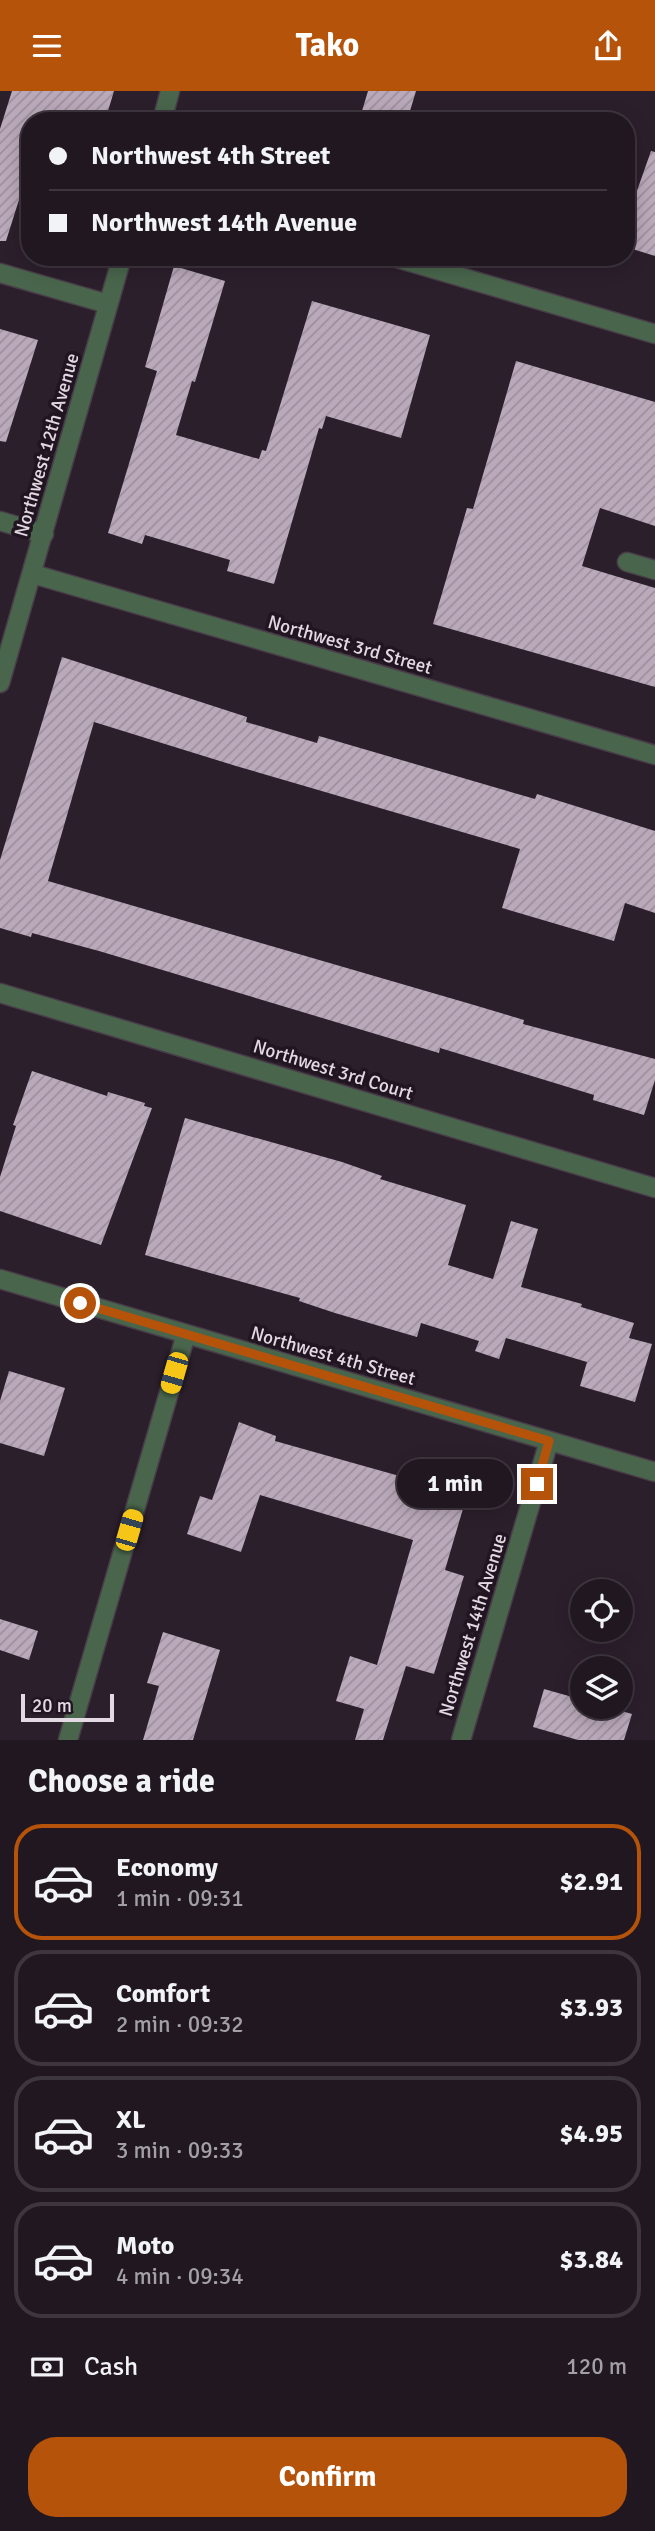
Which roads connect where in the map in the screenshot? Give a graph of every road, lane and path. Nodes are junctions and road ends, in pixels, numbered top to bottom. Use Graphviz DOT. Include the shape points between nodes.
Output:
graph roads {
  1 [pos="170,91"];
  2 [pos="164,112"];
  3 [pos="119,266"];
  4 [pos="424,266"];
  5 [pos="0,272"];
  6 [pos="108,304"];
  7 [pos="655,334"];
  8 [pos="0,521"];
  9 [pos="44,534"];
  10 [pos="627,562"];
  11 [pos="655,570"];
  12 [pos="33,574"];
  13 [pos="0,683"];
  14 [pos="655,755"];
  15 [pos="0,993"];
  16 [pos="655,1188"];
  17 [pos="0,1279"];
  18 [pos="186,1334"];
  19 [pos="549,1441"];
  20 [pos="655,1472"];
  21 [pos="68,1740"];
  22 [pos="461,1740"];
  1 -- 2 [label="street"];
  3 -- 6 [label="street, Northwest 12th Avenue"];
  4 -- 7 [label="street"];
  5 -- 6 [label="street"];
  6 -- 9 [label="street, Northwest 12th Avenue"];
  8 -- 9 [label="street"];
  9 -- 12 [label="street, Northwest 12th Avenue"];
  10 -- 11 [label="street"];
  12 -- 13 [label="street, Northwest 12th Avenue"];
  12 -- 14 [label="street, Northwest 3rd Street"];
  15 -- 16 [label="street, Northwest 3rd Court"];
  17 -- 18 [label="street, Northwest 4th Street"];
  18 -- 19 [label="street, Northwest 4th Street"];
  18 -- 21 [label="street"];
  19 -- 20 [label="street, Northwest 4th Street"];
  19 -- 22 [label="street, Northwest 14th Avenue"];
}
